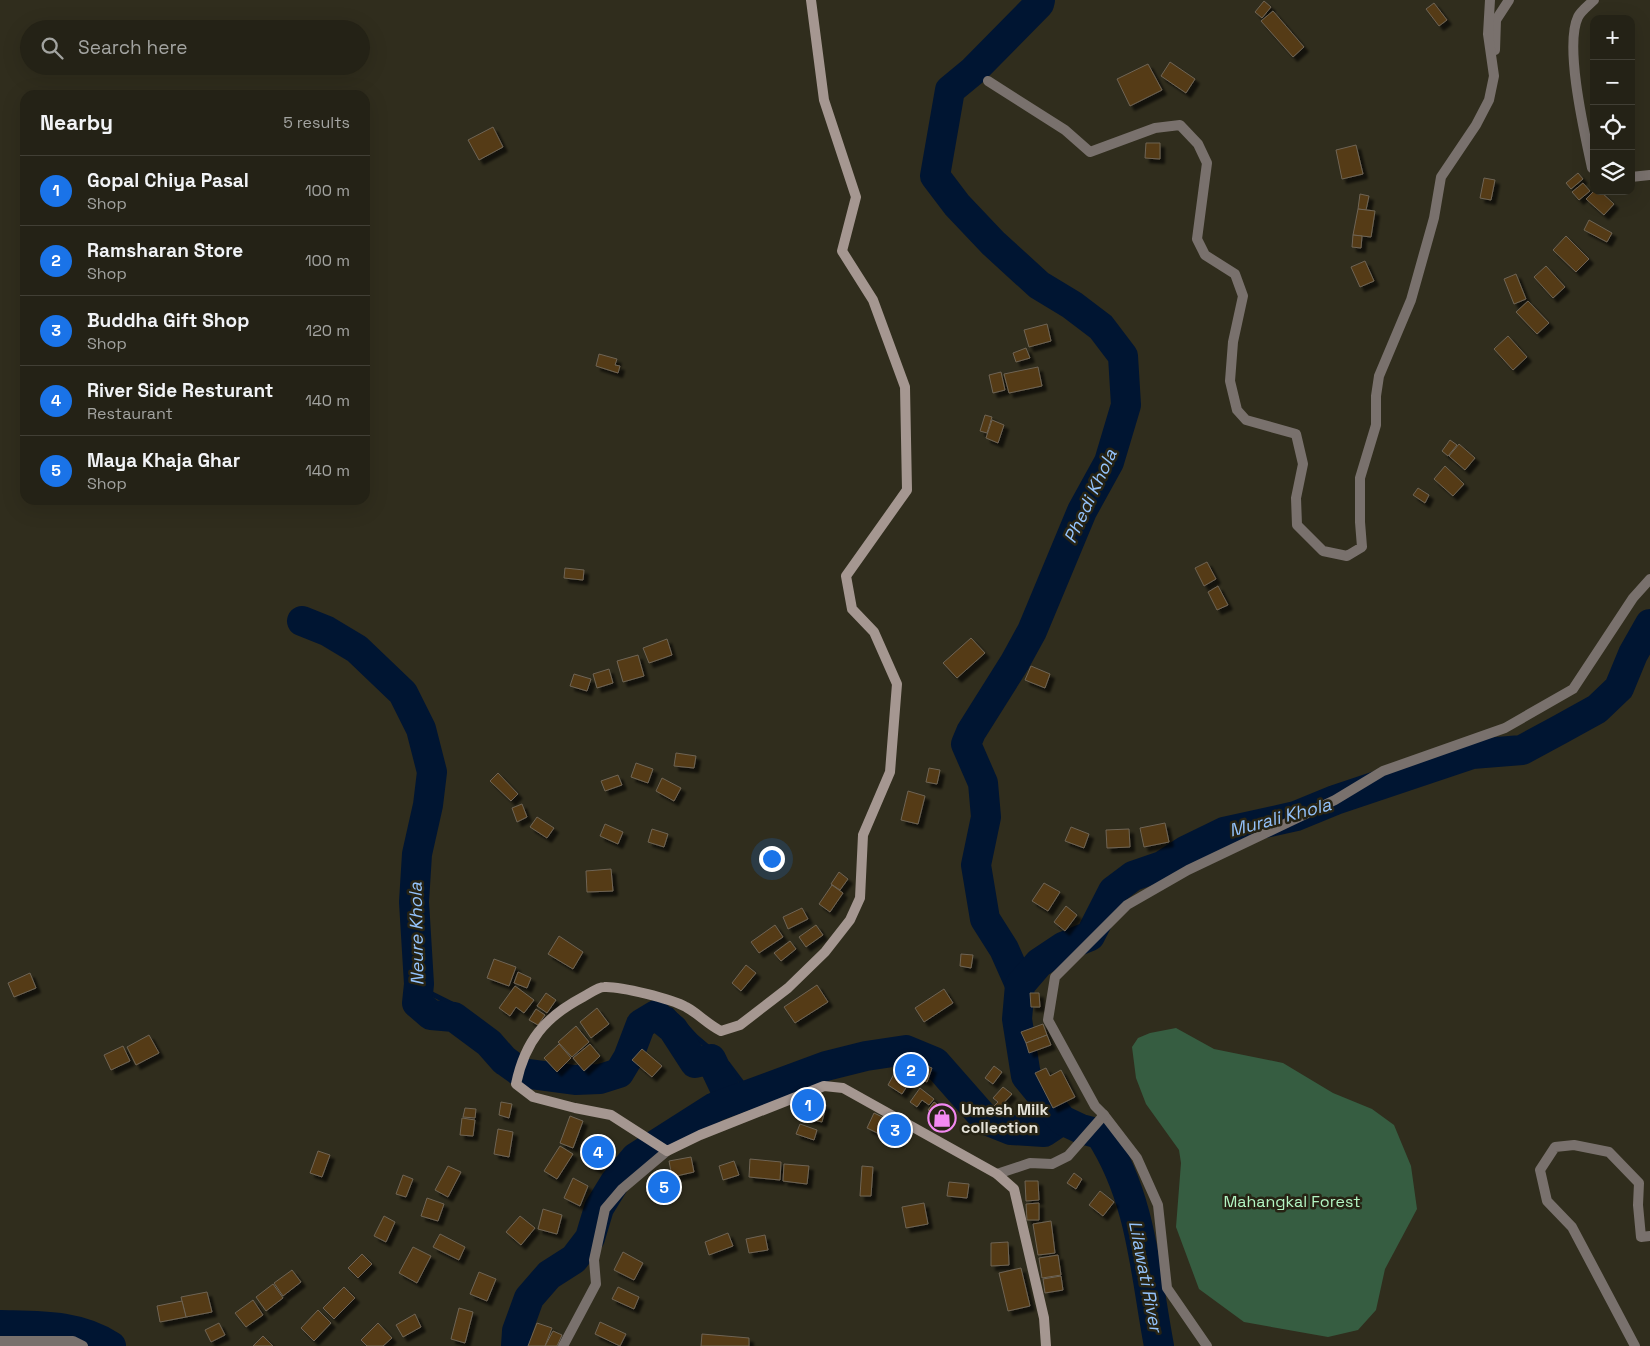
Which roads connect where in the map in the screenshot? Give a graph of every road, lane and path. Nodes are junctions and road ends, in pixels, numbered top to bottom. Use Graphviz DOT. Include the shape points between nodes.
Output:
graph roads {
  1 [pos="811,0"];
  2 [pos="1490,0"];
  3 [pos="1509,0"];
  4 [pos="1594,0"];
  5 [pos="1494,76"];
  6 [pos="988,81"];
  7 [pos="1590,152"];
  8 [pos="1650,175"];
  9 [pos="1635,177"];
  10 [pos="1650,579"];
  11 [pos="1104,1115"];
  12 [pos="667,1151"];
  13 [pos="997,1174"];
  14 [pos="1650,1236"];
  15 [pos="0,1341"];
  16 [pos="83,1346"];
  17 [pos="563,1346"];
  18 [pos="1046,1346"];
  19 [pos="1207,1346"];
  20 [pos="1635,1346"];
  1 -- 12 [label="main road" via="824,100 856,197 842,251 873,300 905,388 907,490 846,576 852,609 874,632 897,684 890,772 863,835 860,898 850,920 825,952 788,988 740,1025 721,1031 686,1006 657,996 603,987 562,1008 533,1036 520,1061 516,1084 533,1097 611,1115"];
  2 -- 5 [label="street" via="1488,34"];
  3 -- 5 [label="street" via="1496,20"];
  4 -- 7 [label="street" via="1578,15 1573,34 1579,104"];
  5 -- 6 [label="street" via="1489,100 1441,178 1434,218 1411,300 1379,376 1376,425 1360,478 1362,547 1347,556 1324,551 1297,525 1296,498 1303,464 1296,434 1246,420 1237,410 1230,381 1233,342 1244,296 1235,274 1204,255 1197,239 1207,163 1198,144 1180,125 1155,128 1090,152 1065,130"];
  8 -- 9 [label="street"];
  10 -- 11 [label="street" via="1633,598 1573,690 1505,728 1383,771 1335,800 1188,870 1127,905 1055,977 1048,1020 1095,1106"];
  11 -- 13 [label="street" via="1068,1156 1052,1164 1030,1163"];
  11 -- 19 [label="street" via="1137,1158 1158,1205 1167,1288"];
  12 -- 13 [label="main road" via="824,1086 843,1088"];
  12 -- 17 [label="street" via="622,1189 604,1210 594,1260 596,1284"];
  13 -- 18 [label="main road" via="1014,1189 1044,1318"];
  14 -- 20 [label="street" via="1642,1237 1639,1183 1609,1152 1574,1145 1554,1147 1540,1170 1547,1201 1572,1226"];
  15 -- 16 [label="street" via="73,1341"];
}
